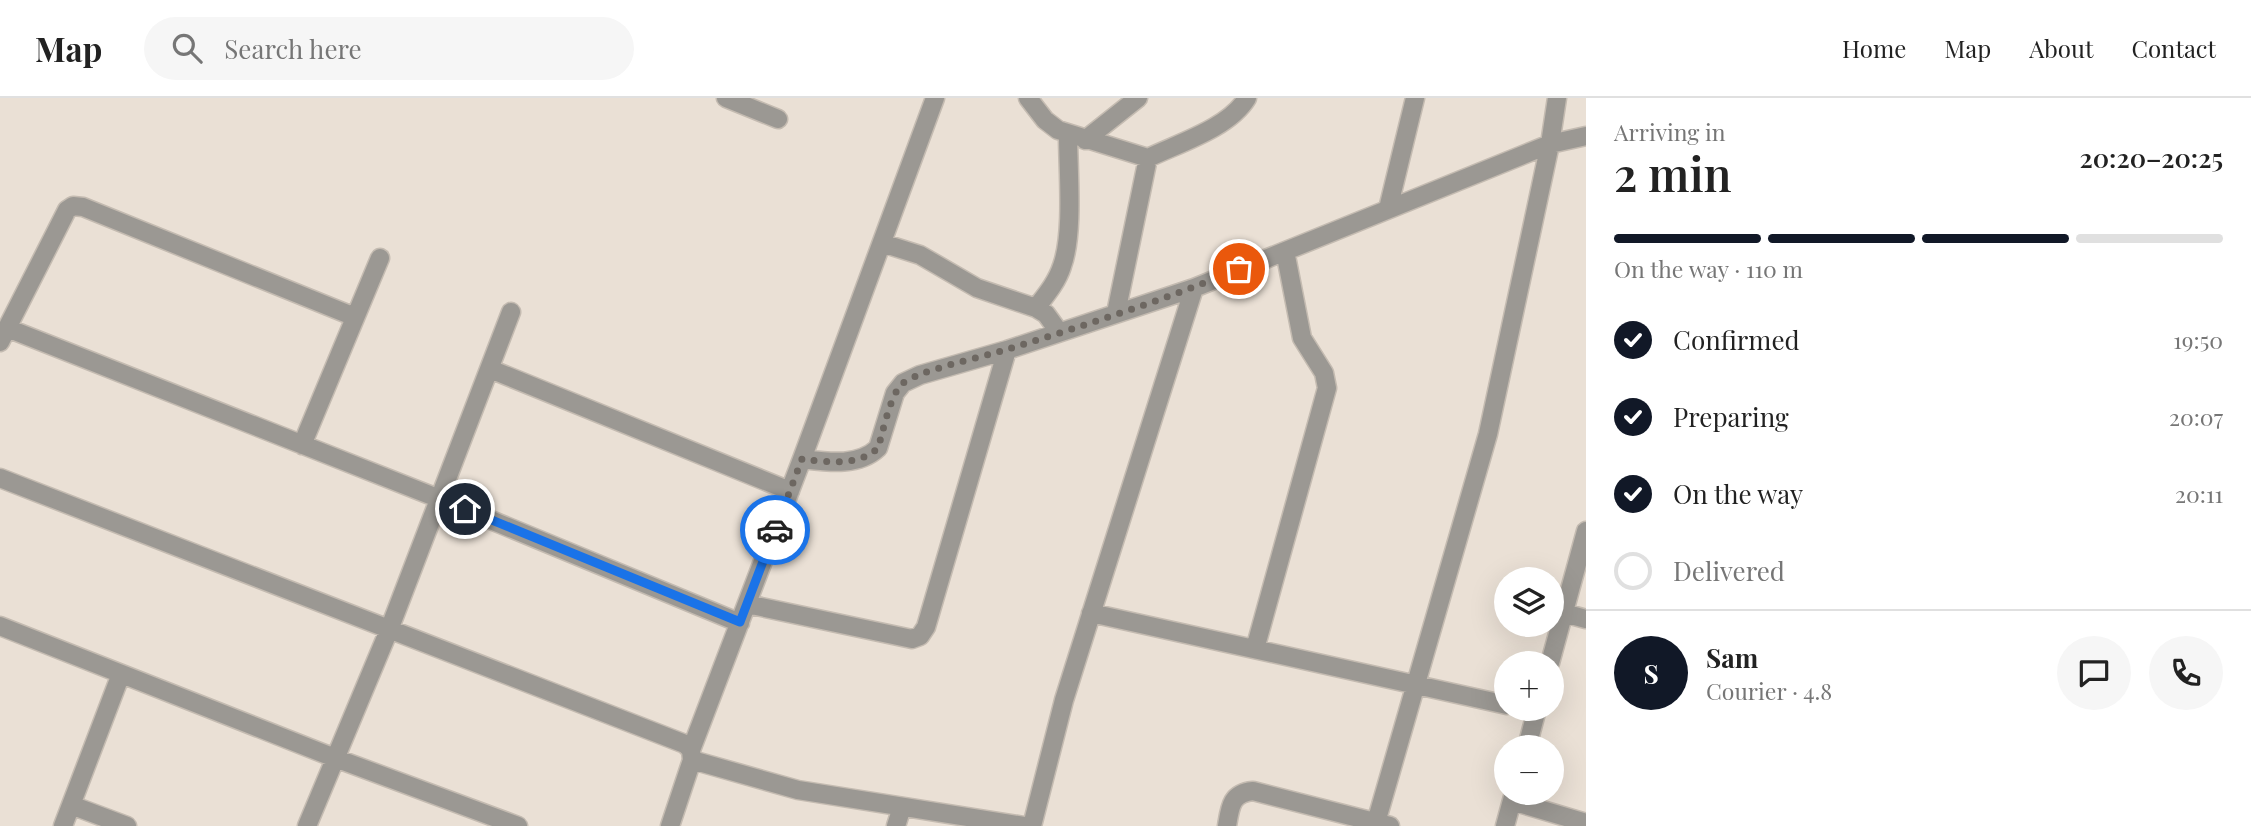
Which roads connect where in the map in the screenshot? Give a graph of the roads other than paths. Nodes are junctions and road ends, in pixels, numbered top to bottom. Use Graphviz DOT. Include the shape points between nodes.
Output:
graph roads {
  1 [pos="726,98"];
  2 [pos="935,98"];
  3 [pos="1028,98"];
  4 [pos="1138,98"];
  5 [pos="1247,98"];
  6 [pos="1415,98"];
  7 [pos="1557,98"];
  8 [pos="778,119"];
  9 [pos="1586,136"];
  10 [pos="1076,137"];
  11 [pos="1550,144"];
  12 [pos="1148,158"];
  13 [pos="1388,209"];
  14 [pos="882,243"];
  15 [pos="1285,251"];
  16 [pos="380,258"];
  17 [pos="1194,288"];
  18 [pos="1036,308"];
  19 [pos="510,312"];
  20 [pos="1116,313"];
  21 [pos="355,317"];
  22 [pos="1059,332"];
  23 [pos="4,335"];
  24 [pos="1007,350"];
  25 [pos="490,369"];
  26 [pos="302,445"];
  27 [pos="802,459"];
  28 [pos="0,478"];
  29 [pos="790,491"];
  30 [pos="440,499"];
  31 [pos="1586,531"];
  32 [pos="747,604"];
  33 [pos="1091,613"];
  34 [pos="1564,613"];
  35 [pos="1586,619"];
  36 [pos="740,622"];
  37 [pos="0,626"];
  38 [pos="390,630"];
  39 [pos="1255,649"];
  40 [pos="121,674"];
  41 [pos="1416,685"];
  42 [pos="1494,702"];
  43 [pos="692,755"];
  44 [pos="335,758"];
  45 [pos="71,805"];
  46 [pos="1511,805"];
  47 [pos="1535,805"];
  48 [pos="902,807"];
  49 [pos="1586,823"];
  50 [pos="1380,825"];
  51 [pos="63,826"];
  52 [pos="127,826"];
  53 [pos="307,826"];
  54 [pos="518,826"];
  55 [pos="670,826"];
  56 [pos="896,826"];
  57 [pos="1024,826"];
  58 [pos="1031,826"];
  59 [pos="1227,826"];
  60 [pos="1505,826"];
  1 -- 8 [label="street"];
  2 -- 14 [label="street"];
  3 -- 10 [label="street" via="1045,120"];
  4 -- 10 [label="street"];
  5 -- 12 [label="street" via="1226,121"];
  6 -- 13 [label="street"];
  7 -- 11 [label="street"];
  9 -- 11 [label="street"];
  10 -- 12 [label="street"];
  10 -- 18 [label="street" via="1067,249 1061,269"];
  11 -- 13 [label="street"];
  11 -- 41 [label="street" via="1488,434"];
  12 -- 20 [label="street"];
  13 -- 15 [label="street"];
  14 -- 18 [label="street" via="920,255 976,288"];
  14 -- 27 [label="street"];
  15 -- 17 [label="street"];
  15 -- 39 [label="street" via="1302,338 1324,373 1327,388"];
  16 -- 21 [label="street"];
  17 -- 20 [label="street"];
  17 -- 33 [label="street"];
  18 -- 22 [label="street"];
  19 -- 25 [label="street"];
  20 -- 22 [label="street"];
  21 -- 23 [label="street" via="74,206 67,209"];
  21 -- 26 [label="street"];
  22 -- 24 [label="street"];
  23 -- 26 [label="street"];
  24 -- 27 [label="street" via="903,383 872,453 833,463"];
  24 -- 32 [label="street" via="920,636 912,639"];
  25 -- 29 [label="street"];
  25 -- 30 [label="street"];
  26 -- 30 [label="street"];
  27 -- 29 [label="street"];
  28 -- 38 [label="street"];
  29 -- 32 [label="street"];
  30 -- 36 [label="street"];
  30 -- 38 [label="street"];
  31 -- 34 [label="street"];
  32 -- 36 [label="street"];
  33 -- 39 [label="street"];
  33 -- 58 [label="street"];
  34 -- 35 [label="street"];
  36 -- 43 [label="street"];
  37 -- 40 [label="street"];
  38 -- 43 [label="street" via="685,744"];
  38 -- 44 [label="street"];
  39 -- 41 [label="street"];
  40 -- 44 [label="street"];
  40 -- 45 [label="street"];
  41 -- 42 [label="street"];
  41 -- 50 [label="street"];
  43 -- 48 [label="street" via="777,786"];
  43 -- 55 [label="street"];
  44 -- 53 [label="street"];
  44 -- 54 [label="street"];
  45 -- 51 [label="street"];
  45 -- 52 [label="street"];
  46 -- 60 [label="street"];
  47 -- 49 [label="street"];
  48 -- 56 [label="street"];
  48 -- 57 [label="street"];
  50 -- 59 [label="street" via="1253,791 1235,797"];
}
